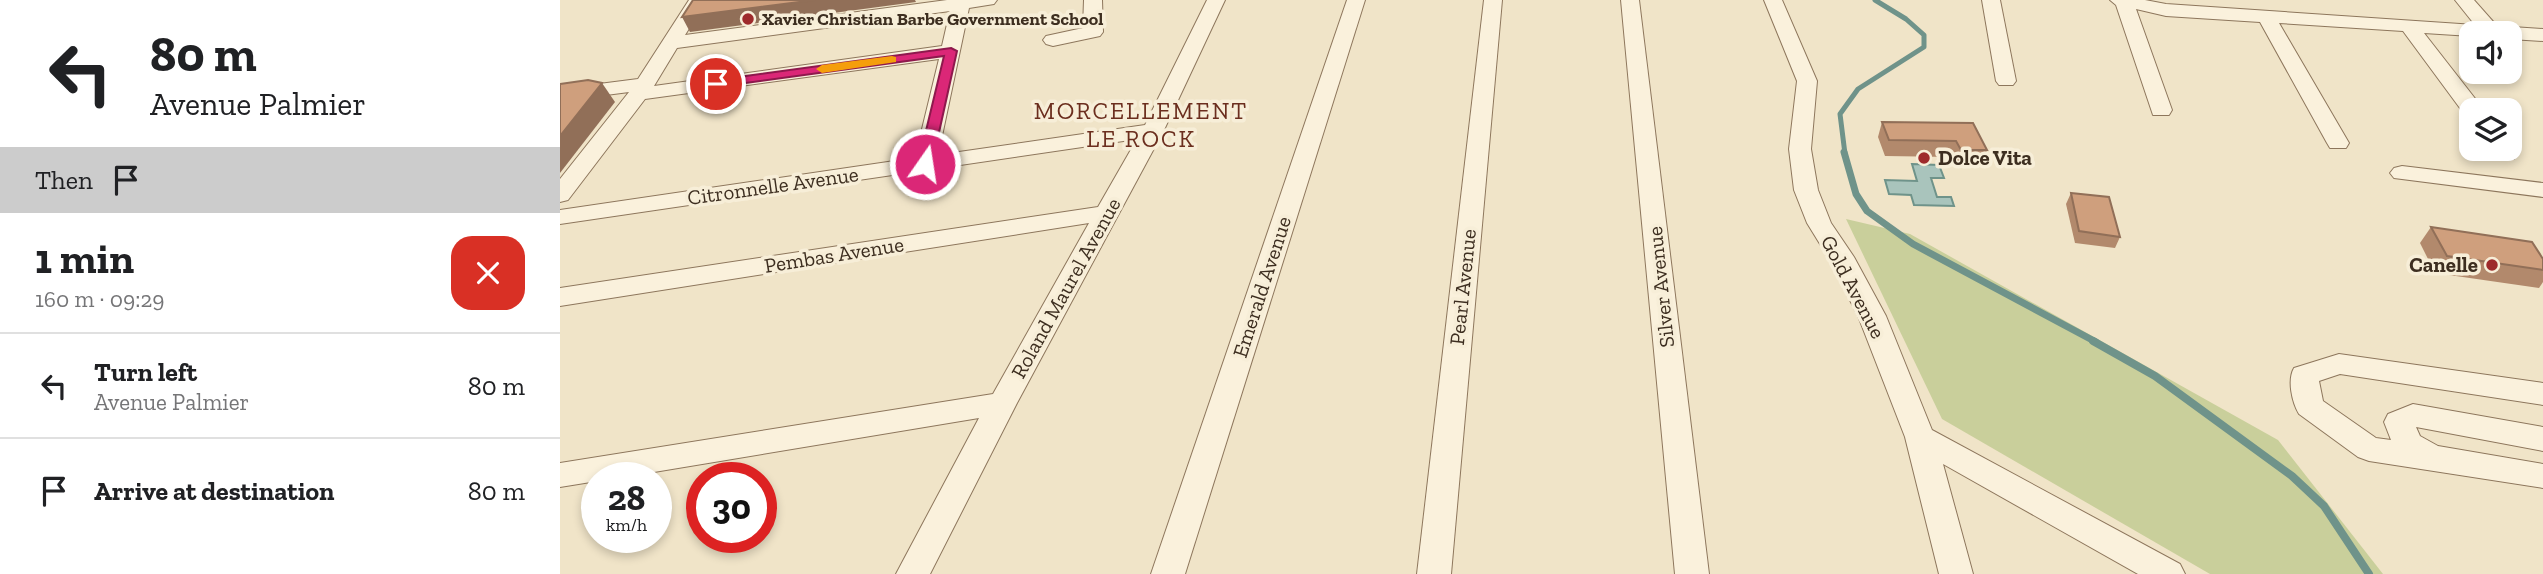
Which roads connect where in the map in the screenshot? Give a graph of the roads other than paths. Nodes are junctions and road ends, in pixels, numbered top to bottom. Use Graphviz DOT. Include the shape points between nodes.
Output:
graph roads {
  1 [pos="698,0"];
  2 [pos="988,0"];
  3 [pos="1093,0"];
  4 [pos="1216,0"];
  5 [pos="1356,0"];
  6 [pos="1493,0"];
  7 [pos="1630,0"];
  8 [pos="1773,0"];
  9 [pos="1991,0"];
  10 [pos="2464,0"];
  11 [pos="2121,1"];
  12 [pos="961,3"];
  13 [pos="2267,18"];
  14 [pos="2482,21"];
  15 [pos="2407,24"];
  16 [pos="2459,28"];
  17 [pos="2522,33"];
  18 [pos="2543,35"];
  19 [pos="1054,40"];
  20 [pos="670,43"];
  21 [pos="951,51"];
  22 [pos="2006,81"];
  23 [pos="641,89"];
  24 [pos="560,95"];
  25 [pos="2464,98"];
  26 [pos="2161,110"];
  27 [pos="1153,130"];
  28 [pos="2338,142"];
  29 [pos="925,164"];
  30 [pos="2402,173"];
  31 [pos="2543,190"];
  32 [pos="560,195"];
  33 [pos="1108,213"];
  34 [pos="560,217"];
  35 [pos="560,297"];
  36 [pos="2543,394"];
  37 [pos="1002,403"];
  38 [pos="1920,438"];
  39 [pos="2543,439"];
  40 [pos="2431,457"];
  41 [pos="560,475"];
  42 [pos="2543,476"];
  43 [pos="913,574"];
  44 [pos="1168,574"];
  45 [pos="1434,574"];
  46 [pos="1692,574"];
  47 [pos="1956,574"];
  48 [pos="2168,574"];
  1 -- 20 [label="street"];
  2 -- 12 [label="street"];
  3 -- 19 [label="street" via="1093,32"];
  4 -- 27 [label="street, Roland Maurel Avenue"];
  5 -- 44 [label="street, Emerald Avenue"];
  6 -- 45 [label="street, Pearl Avenue"];
  7 -- 46 [label="street, Silver Avenue"];
  8 -- 38 [label="street, Gold Avenue" via="1807,81 1800,149 1806,190 1819,223 1872,316"];
  9 -- 22 [label="street"];
  10 -- 14 [label="street"];
  11 -- 13 [label="street" via="2166,10"];
  11 -- 26 [label="street"];
  12 -- 20 [label="street"];
  12 -- 21 [label="street"];
  13 -- 15 [label="street"];
  13 -- 28 [label="street"];
  15 -- 16 [label="street"];
  15 -- 25 [label="street"];
  17 -- 18 [label="street"];
  20 -- 23 [label="street"];
  21 -- 23 [label="street"];
  21 -- 29 [label="street"];
  23 -- 24 [label="street"];
  23 -- 32 [label="street"];
  27 -- 29 [label="street, Citronnelle Avenue"];
  27 -- 33 [label="street, Roland Maurel Avenue"];
  29 -- 34 [label="street, Citronnelle Avenue"];
  30 -- 31 [label="street"];
  33 -- 35 [label="street, Pembas Avenue"];
  33 -- 37 [label="street, Roland Maurel Avenue"];
  36 -- 40 [label="street" via="2339,365 2304,376 2309,406 2369,449"];
  37 -- 41 [label="street"];
  37 -- 43 [label="street, Roland Maurel Avenue"];
  38 -- 47 [label="street, Gold Avenue"];
  38 -- 48 [label="street"];
  39 -- 40 [label="street" via="2413,415 2399,422 2408,444"];
  40 -- 42 [label="street"];
}
